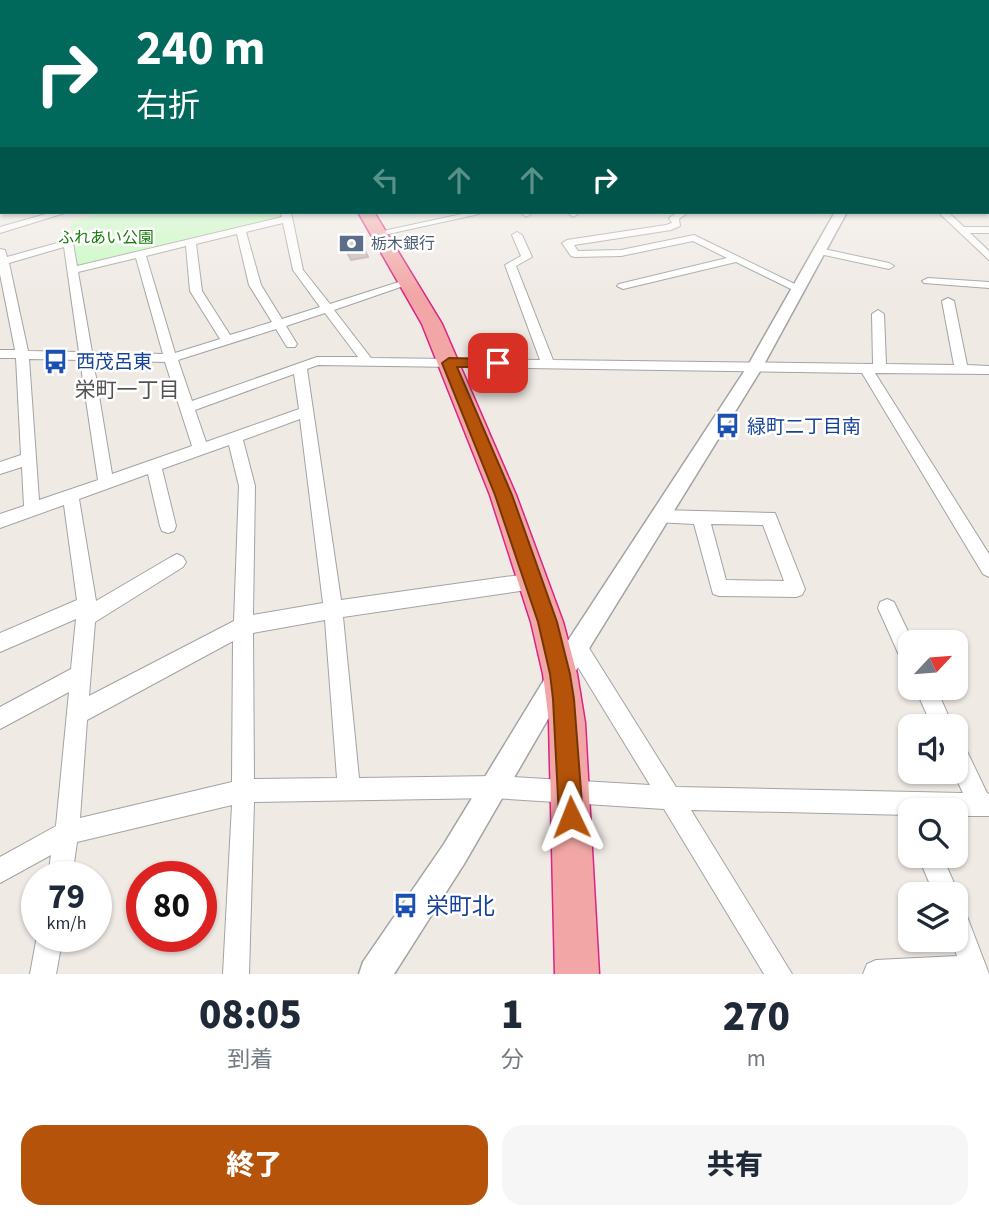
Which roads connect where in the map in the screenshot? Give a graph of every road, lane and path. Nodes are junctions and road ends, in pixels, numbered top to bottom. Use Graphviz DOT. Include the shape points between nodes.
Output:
graph roads {
  1 [pos="17,214"];
  2 [pos="56,214"];
  3 [pos="367,214"];
  4 [pos="474,214"];
  5 [pos="681,214"];
  6 [pos="840,214"];
  7 [pos="945,214"];
  8 [pos="287,215"];
  9 [pos="3,229"];
  10 [pos="241,230"];
  11 [pos="961,230"];
  12 [pos="989,230"];
  13 [pos="379,233"];
  14 [pos="517,235"];
  15 [pos="191,242"];
  16 [pos="984,248"];
  17 [pos="819,251"];
  18 [pos="140,254"];
  19 [pos="989,257"];
  20 [pos="1,258"];
  21 [pos="737,259"];
  22 [pos="889,266"];
  23 [pos="73,270"];
  24 [pos="928,281"];
  25 [pos="409,282"];
  26 [pos="989,285"];
  27 [pos="623,286"];
  28 [pos="799,289"];
  29 [pos="947,301"];
  30 [pos="329,309"];
  31 [pos="878,314"];
  32 [pos="278,325"];
  33 [pos="228,342"];
  34 [pos="291,344"];
  35 [pos="0,354"];
  36 [pos="22,354"];
  37 [pos="87,355"];
  38 [pos="172,358"];
  39 [pos="368,362"];
  40 [pos="449,363"];
  41 [pos="548,363"];
  42 [pos="300,366"];
  43 [pos="754,368"];
  44 [pos="961,369"];
  45 [pos="873,370"];
  46 [pos="989,370"];
  47 [pos="188,407"];
  48 [pos="307,411"];
  49 [pos="235,438"];
  50 [pos="201,450"];
  51 [pos="30,458"];
  52 [pos="154,466"];
  53 [pos="0,468"];
  54 [pos="106,483"];
  55 [pos="71,496"];
  56 [pos="32,510"];
  57 [pos="661,517"];
  58 [pos="701,518"];
  59 [pos="0,521"];
  60 [pos="168,526"];
  61 [pos="177,562"];
  62 [pos="989,569"];
  63 [pos="534,581"];
  64 [pos="887,608"];
  65 [pos="333,610"];
  66 [pos="87,611"];
  67 [pos="243,626"];
  68 [pos="898,631"];
  69 [pos="0,643"];
  70 [pos="569,660"];
  71 [pos="80,676"];
  72 [pos="77,714"];
  73 [pos="0,718"];
  74 [pos="968,775"];
  75 [pos="494,787"];
  76 [pos="349,790"];
  77 [pos="242,791"];
  78 [pos="570,791"];
  79 [pos="669,798"];
  80 [pos="984,805"];
  81 [pos="898,807"];
  82 [pos="67,833"];
  83 [pos="63,861"];
  84 [pos="0,872"];
  85 [pos="968,951"];
  86 [pos="47,952"];
  87 [pos="976,972"];
  88 [pos="876,973"];
  89 [pos="43,974"];
  90 [pos="236,974"];
  91 [pos="375,974"];
  92 [pos="577,974"];
  93 [pos="779,974"];
  1 -- 9 [label="street"];
  2 -- 9 [label="street"];
  3 -- 13 [label="highway"];
  4 -- 13 [label="street"];
  5 -- 21 [label="street" via="674,218 677,224 668,228 567,243 575,254 621,253 694,238"];
  6 -- 17 [label="street"];
  7 -- 11 [label="street"];
  8 -- 10 [label="street"];
  8 -- 30 [label="street" via="298,270"];
  10 -- 15 [label="street"];
  10 -- 32 [label="street" via="255,285"];
  11 -- 12 [label="street"];
  11 -- 16 [label="street"];
  13 -- 25 [label="highway"];
  14 -- 41 [label="street" via="527,257 510,265"];
  15 -- 18 [label="street"];
  15 -- 33 [label="street" via="196,290"];
  16 -- 19 [label="street"];
  17 -- 22 [label="street"];
  17 -- 28 [label="street"];
  18 -- 23 [label="street"];
  18 -- 38 [label="street"];
  20 -- 23 [label="street" via="68,243"];
  20 -- 36 [label="street"];
  21 -- 27 [label="street"];
  21 -- 28 [label="street"];
  23 -- 37 [label="street"];
  24 -- 26 [label="street"];
  25 -- 30 [label="street"];
  25 -- 40 [label="highway"];
  28 -- 43 [label="street"];
  29 -- 44 [label="street"];
  30 -- 32 [label="street"];
  30 -- 39 [label="street"];
  31 -- 45 [label="street"];
  32 -- 33 [label="street"];
  32 -- 34 [label="street"];
  33 -- 38 [label="street"];
  35 -- 36 [label="street"];
  36 -- 37 [label="street"];
  36 -- 51 [label="street"];
  37 -- 38 [label="street"];
  37 -- 54 [label="street"];
  38 -- 47 [label="street"];
  39 -- 40 [label="street"];
  39 -- 42 [label="street" via="317,361"];
  40 -- 41 [label="street"];
  40 -- 63 [label="highway"];
  41 -- 43 [label="street"];
  42 -- 47 [label="street"];
  42 -- 48 [label="street"];
  43 -- 45 [label="street"];
  43 -- 57 [label="street"];
  44 -- 45 [label="street"];
  44 -- 46 [label="street"];
  45 -- 62 [label="street"];
  47 -- 50 [label="street"];
  48 -- 49 [label="street"];
  48 -- 65 [label="street"];
  49 -- 50 [label="street"];
  49 -- 67 [label="street" via="247,485"];
  50 -- 52 [label="street"];
  51 -- 53 [label="street"];
  51 -- 56 [label="street"];
  52 -- 54 [label="street"];
  52 -- 60 [label="street"];
  54 -- 55 [label="street"];
  55 -- 56 [label="street"];
  55 -- 66 [label="street"];
  56 -- 59 [label="street"];
  57 -- 58 [label="street"];
  57 -- 70 [label="street"];
  58 -- 58 [label="street" via="769,518 796,589 719,587"];
  61 -- 66 [label="street"];
  63 -- 65 [label="street"];
  63 -- 70 [label="highway"];
  64 -- 68 [label="street"];
  65 -- 67 [label="street"];
  65 -- 76 [label="street"];
  66 -- 69 [label="street"];
  66 -- 71 [label="street"];
  67 -- 72 [label="street"];
  67 -- 77 [label="street"];
  70 -- 75 [label="street"];
  70 -- 78 [label="highway"];
  70 -- 79 [label="street"];
  71 -- 72 [label="street"];
  71 -- 73 [label="street"];
  72 -- 82 [label="street"];
  74 -- 80 [label="street"];
  75 -- 76 [label="street"];
  75 -- 78 [label="street"];
  75 -- 91 [label="street"];
  76 -- 77 [label="street"];
  77 -- 82 [label="street"];
  77 -- 90 [label="street"];
  78 -- 79 [label="street"];
  78 -- 92 [label="highway"];
  79 -- 81 [label="street"];
  79 -- 93 [label="street"];
  82 -- 83 [label="street"];
  82 -- 84 [label="street"];
  85 -- 87 [label="street"];
  86 -- 89 [label="street"];
  87 -- 88 [label="street"];
}
